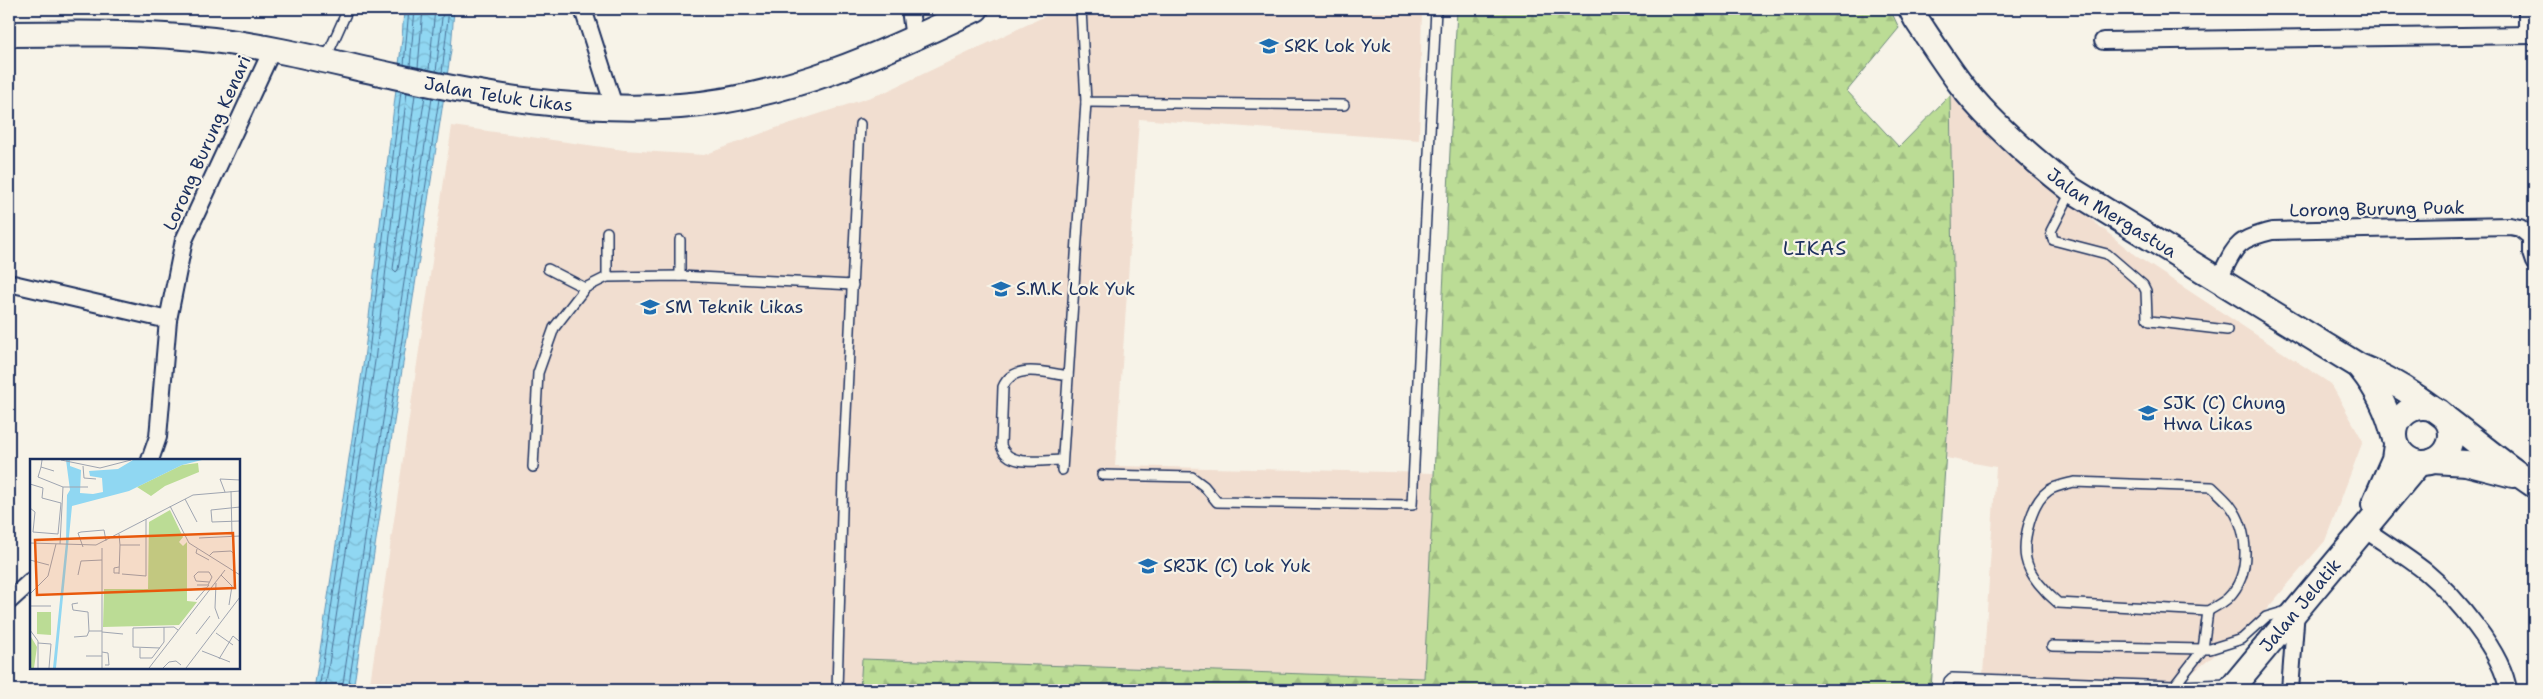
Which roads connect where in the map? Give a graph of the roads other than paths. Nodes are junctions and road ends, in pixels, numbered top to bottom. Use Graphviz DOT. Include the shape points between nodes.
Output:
graph roads {
  1 [pos="348,9"];
  2 [pos="583,9"];
  3 [pos="910,9"];
  4 [pos="976,9"];
  5 [pos="1081,9"];
  6 [pos="1436,9"];
  7 [pos="1911,9"];
  8 [pos="2527,9"];
  9 [pos="9,34"];
  10 [pos="2531,35"];
  11 [pos="914,39"];
  12 [pos="2103,42"];
  13 [pos="272,50"];
  14 [pos="325,60"];
  15 [pos="1086,102"];
  16 [pos="1344,105"];
  17 [pos="614,106"];
  18 [pos="860,124"];
  19 [pos="2072,190"];
  20 [pos="607,232"];
  21 [pos="680,240"];
  22 [pos="2534,262"];
  23 [pos="548,270"];
  24 [pos="607,276"];
  25 [pos="680,276"];
  26 [pos="2219,279"];
  27 [pos="9,283"];
  28 [pos="853,285"];
  29 [pos="585,288"];
  30 [pos="168,320"];
  31 [pos="2227,330"];
  32 [pos="2359,366"];
  33 [pos="1068,376"];
  34 [pos="2438,411"];
  35 [pos="2395,441"];
  36 [pos="150,459"];
  37 [pos="1062,460"];
  38 [pos="2426,462"];
  39 [pos="533,467"];
  40 [pos="1062,470"];
  41 [pos="1102,475"];
  42 [pos="2530,482"];
  43 [pos="2366,524"];
  44 [pos="30,582"];
  45 [pos="9,601"];
  46 [pos="2297,609"];
  47 [pos="2208,611"];
  48 [pos="2052,646"];
  49 [pos="2203,649"];
  50 [pos="2233,687"];
  51 [pos="2173,688"];
  52 [pos="837,690"];
  53 [pos="1947,690"];
  54 [pos="2290,690"];
  55 [pos="2508,690"];
  1 -- 14 [label="lane"];
  2 -- 17 [label="street"];
  3 -- 11 [label="street"];
  4 -- 11 [label="street, Jalan Teluk Likas"];
  5 -- 15 [label="lane"];
  6 -- 41 [label="lane" via="1412,505 1217,502 1204,486 1192,478"];
  7 -- 19 [label="street, Jalan Mergastua" via="1959,83 2042,166"];
  8 -- 10 [label="street"];
  9 -- 13 [label="street, Jalan Teluk Likas" via="128,35 212,40"];
  10 -- 12 [label="street"];
  11 -- 17 [label="street, Jalan Teluk Likas" via="876,56 779,89 680,106"];
  13 -- 14 [label="street, Jalan Teluk Likas"];
  13 -- 30 [label="street, Lorong Burung Kenari" via="184,240"];
  14 -- 17 [label="street, Jalan Teluk Likas" via="526,101"];
  15 -- 16 [label="lane"];
  15 -- 33 [label="lane"];
  18 -- 28 [label="lane"];
  19 -- 26 [label="street, Jalan Mergastua"];
  19 -- 31 [label="lane" via="2051,231 2053,240 2106,254 2143,285 2150,321"];
  20 -- 24 [label="lane"];
  21 -- 25 [label="lane"];
  22 -- 26 [label="street, Lorong Burung Puak" via="2530,236 2520,228 2510,226 2272,231 2249,236 2240,243"];
  23 -- 29 [label="lane"];
  24 -- 25 [label="lane"];
  24 -- 29 [label="lane"];
  25 -- 28 [label="lane"];
  26 -- 32 [label="street, Jalan Mergastua"];
  27 -- 30 [label="street"];
  28 -- 52 [label="lane"];
  29 -- 39 [label="lane" via="554,328 538,373"];
  30 -- 36 [label="street, Lorong Burung Kenari" via="158,438"];
  32 -- 34 [label="street, Jalan Mergastua" via="2376,372"];
  32 -- 35 [label="street, Jalan Mergastua" via="2390,416"];
  33 -- 37 [label="lane"];
  33 -- 37 [label="lane" via="1017,372 1006,378 1003,387 1003,453 1018,460"];
  34 -- 35 [label="street" via="2421,407 2405,413 2399,420"];
  34 -- 38 [label="street" via="2449,425 2450,442 2440,457"];
  34 -- 42 [label="street, Jalan Mergastua"];
  35 -- 38 [label="street" via="2403,455"];
  35 -- 43 [label="street, Jalan Jelatik" via="2394,459"];
  37 -- 40 [label="lane"];
  38 -- 42 [label="street, Jalan Mergastua" via="2466,463"];
  38 -- 43 [label="street, Jalan Jelatik"];
  43 -- 46 [label="street, Jalan Jelatik"];
  43 -- 55 [label="street" via="2427,573 2473,622 2490,646"];
  44 -- 45 [label="street"];
  46 -- 49 [label="lane" via="2266,617 2242,640"];
  46 -- 50 [label="street, Jalan Jelatik"];
  46 -- 54 [label="street"];
  47 -- 47 [label="lane" via="2058,603 2048,595 2026,559 2034,506 2048,491 2074,482 2212,487 2230,504 2246,546 2242,575 2228,598"];
  47 -- 49 [label="lane"];
  48 -- 49 [label="lane"];
  49 -- 51 [label="lane"];
  50 -- 51 [label="lane"];
  51 -- 53 [label="lane" via="1952,678 1948,681"];
}
